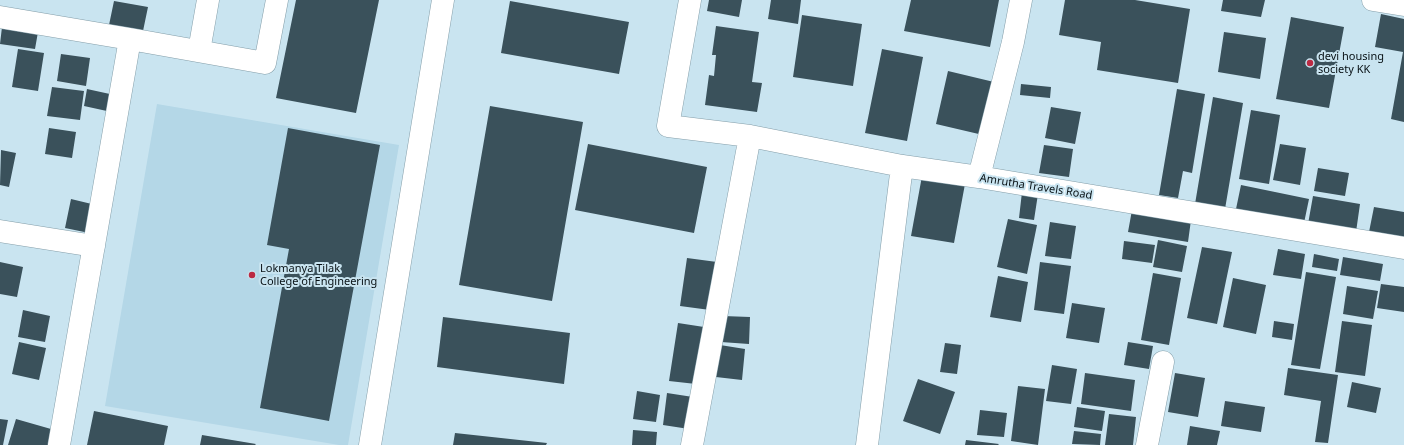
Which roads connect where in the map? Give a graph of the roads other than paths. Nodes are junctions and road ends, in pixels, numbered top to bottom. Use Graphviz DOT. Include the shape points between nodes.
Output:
graph roads {
  1 [pos="208,0"];
  2 [pos="277,0"];
  3 [pos="443,0"];
  4 [pos="690,0"];
  5 [pos="1020,0"];
  6 [pos="1373,0"];
  7 [pos="1404,5"];
  8 [pos="0,17"];
  9 [pos="130,39"];
  10 [pos="199,51"];
  11 [pos="750,136"];
  12 [pos="902,166"];
  13 [pos="979,177"];
  14 [pos="0,231"];
  15 [pos="94,246"];
  16 [pos="1404,248"];
  17 [pos="1163,362"];
  18 [pos="59,445"];
  19 [pos="370,445"];
  20 [pos="692,445"];
  21 [pos="867,445"];
  22 [pos="1147,445"];
  1 -- 10 [label="street"];
  2 -- 10 [label="street" via="266,63"];
  3 -- 19 [label="street"];
  4 -- 11 [label="street, Amrutha Travels Road" via="668,126"];
  5 -- 13 [label="street" via="1013,42"];
  6 -- 7 [label="street"];
  8 -- 9 [label="street"];
  9 -- 10 [label="street"];
  9 -- 15 [label="street"];
  11 -- 12 [label="street, Amrutha Travels Road"];
  11 -- 20 [label="street"];
  12 -- 13 [label="street, Amrutha Travels Road"];
  12 -- 21 [label="street"];
  13 -- 16 [label="street, Amrutha Travels Road"];
  14 -- 15 [label="street"];
  15 -- 18 [label="street"];
  17 -- 22 [label="street"];
}
